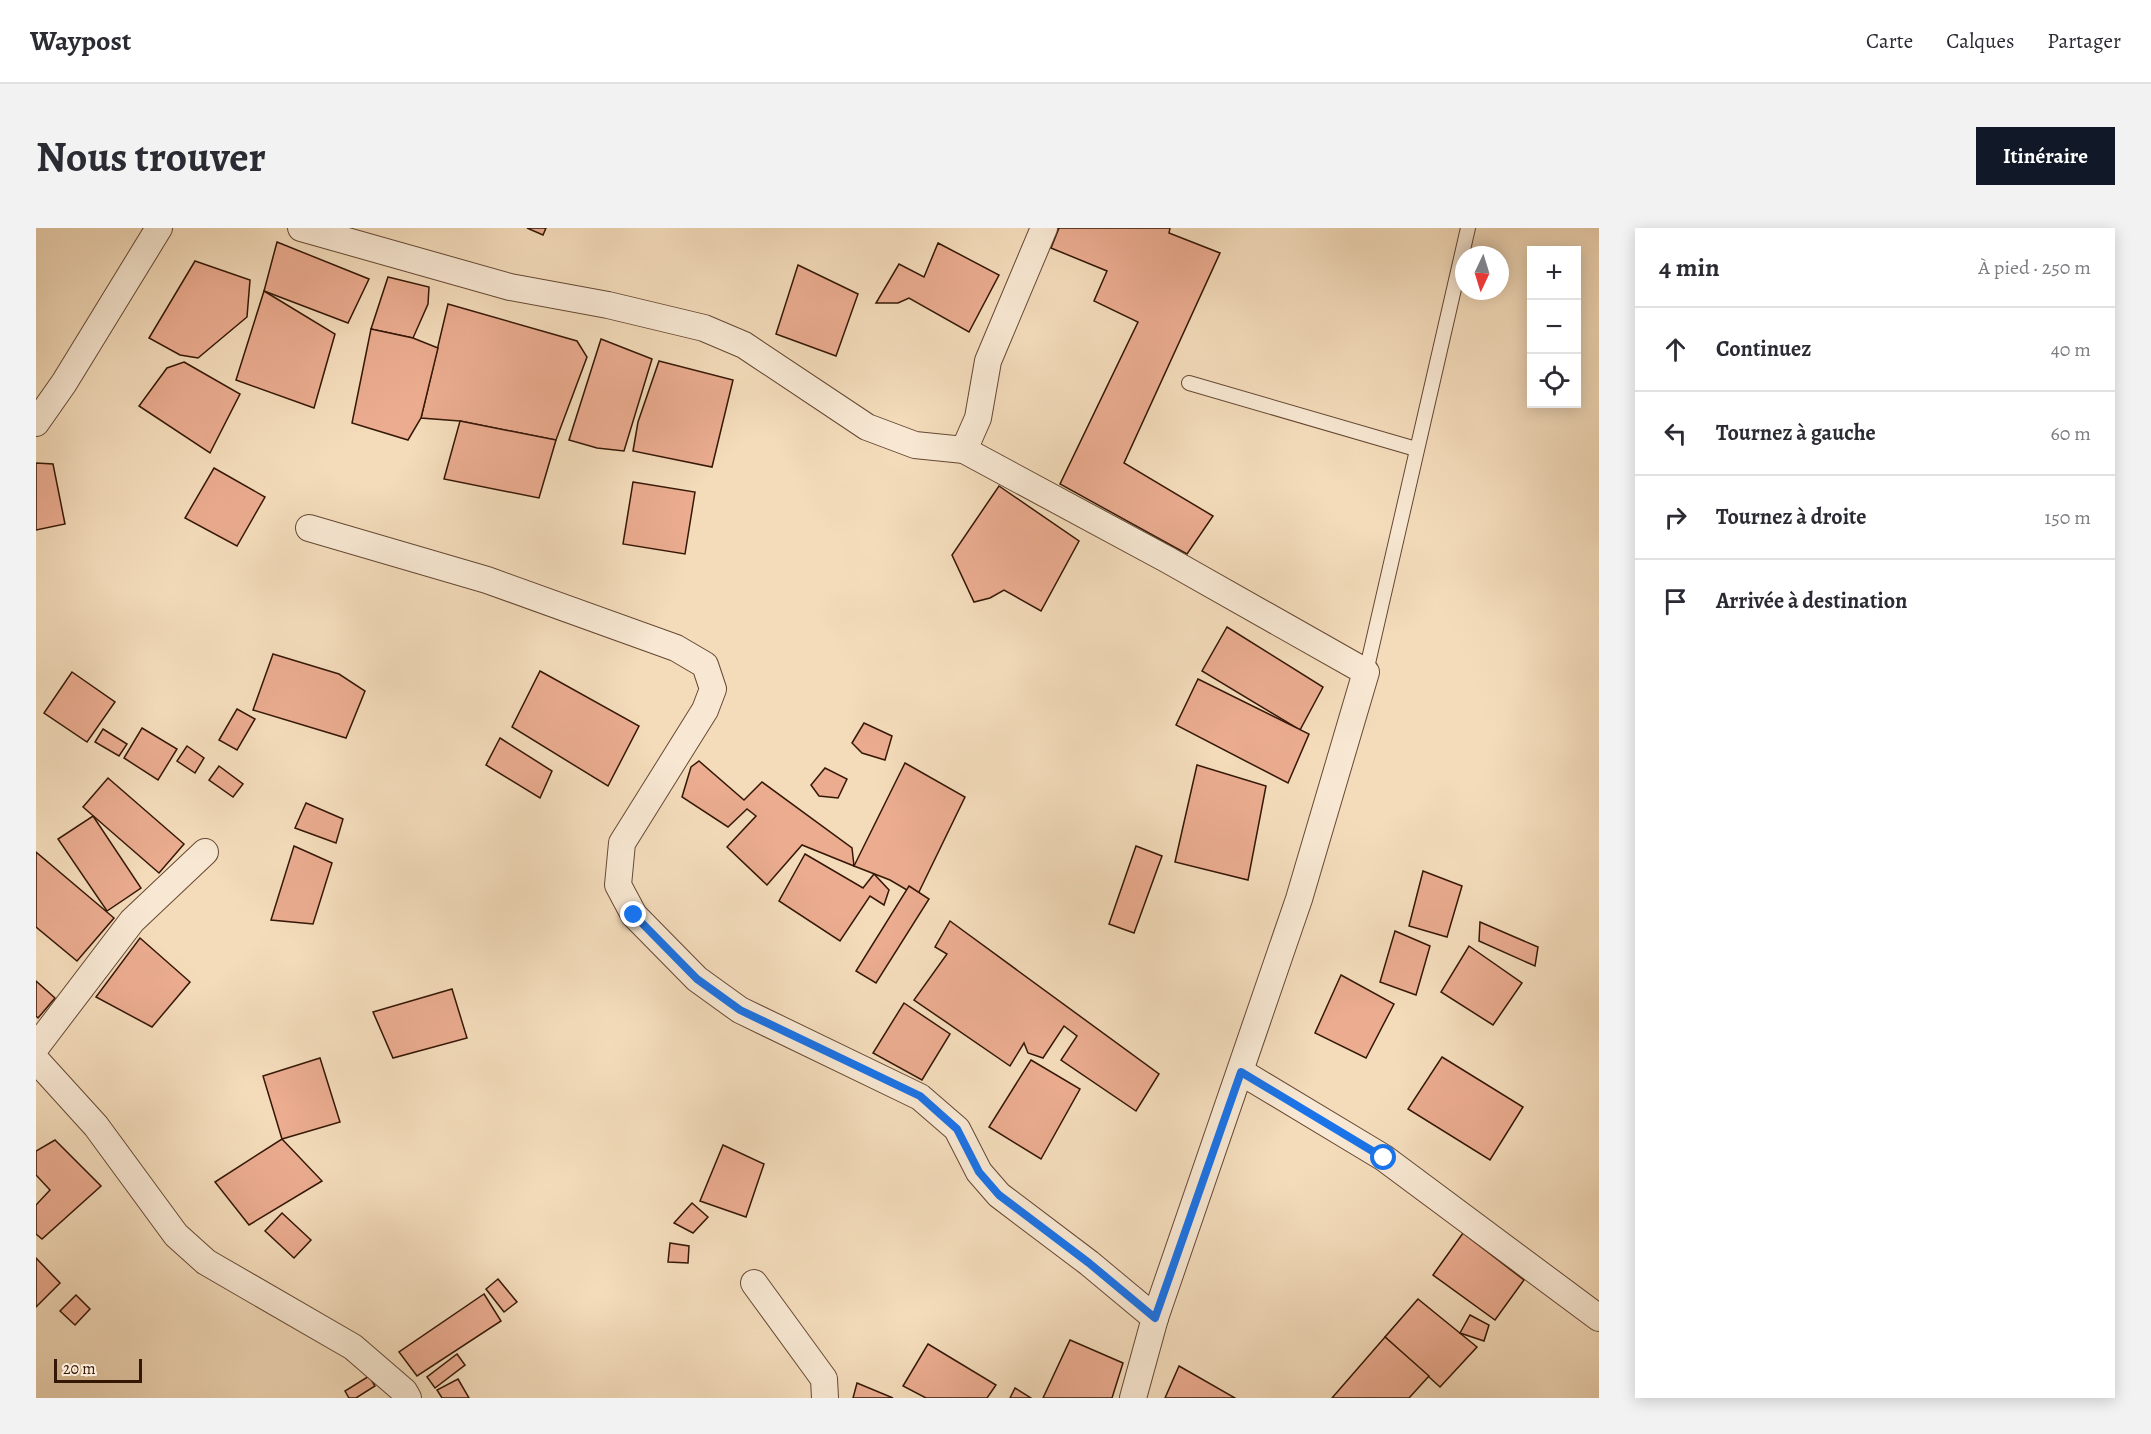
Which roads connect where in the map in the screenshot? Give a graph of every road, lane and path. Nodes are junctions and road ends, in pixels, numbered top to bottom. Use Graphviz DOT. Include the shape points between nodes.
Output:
graph roads {
  1 [pos="159,228"];
  2 [pos="301,228"];
  3 [pos="1044,228"];
  4 [pos="1468,228"];
  5 [pos="1189,382"];
  6 [pos="36,423"];
  7 [pos="964,450"];
  8 [pos="1416,450"];
  9 [pos="309,528"];
  10 [pos="1366,672"];
  11 [pos="205,852"];
  12 [pos="36,1047"];
  13 [pos="36,1060"];
  14 [pos="1241,1072"];
  15 [pos="754,1283"];
  16 [pos="1155,1318"];
  17 [pos="1599,1318"];
  18 [pos="408,1398"];
  19 [pos="825,1398"];
  20 [pos="1133,1398"];
  1 -- 6 [label="street"];
  2 -- 7 [label="street" via="510,287 704,328 744,345 867,427 915,445"];
  3 -- 7 [label="street" via="988,361 978,418"];
  4 -- 8 [label="lane"];
  5 -- 8 [label="lane"];
  7 -- 10 [label="street"];
  8 -- 10 [label="lane"];
  9 -- 16 [label="street" via="487,580 676,648 705,665 713,689 705,710 622,843 618,885 634,915 697,979 740,1010 920,1096 957,1129 979,1172 999,1195"];
  10 -- 14 [label="street" via="1299,899"];
  11 -- 12 [label="street" via="132,921"];
  13 -- 18 [label="street" via="96,1126 176,1235 206,1262 353,1347"];
  14 -- 16 [label="street"];
  14 -- 17 [label="street" via="1384,1158"];
  15 -- 19 [label="street" via="824,1379"];
  16 -- 20 [label="street"];
}
